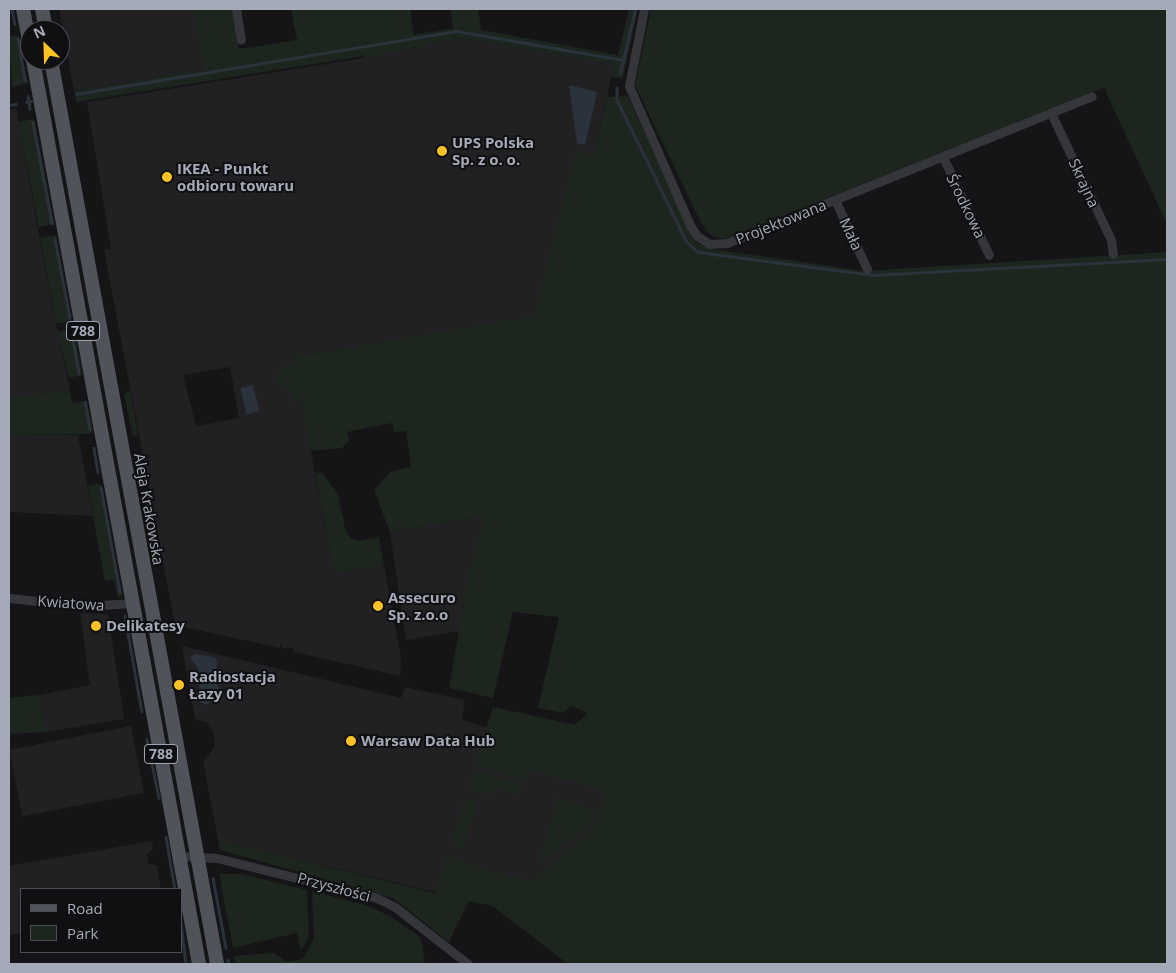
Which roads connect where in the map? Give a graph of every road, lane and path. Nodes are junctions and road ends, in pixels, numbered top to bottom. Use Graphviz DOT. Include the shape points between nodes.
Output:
graph roads {
  1 [pos="236,9"];
  2 [pos="644,9"];
  3 [pos="241,40"];
  4 [pos="35,70"];
  5 [pos="53,70"];
  6 [pos="1092,96"];
  7 [pos="1051,113"];
  8 [pos="942,157"];
  9 [pos="835,200"];
  10 [pos="1113,254"];
  11 [pos="989,255"];
  12 [pos="867,269"];
  13 [pos="9,598"];
  14 [pos="133,603"];
  15 [pos="197,855"];
  16 [pos="180,856"];
  17 [pos="199,964"];
  18 [pos="217,964"];
  19 [pos="468,964"];
  1 -- 3 [label="street"];
  2 -- 9 [label="street, Projektowana" via="629,86 696,236 710,244 727,244"];
  4 -- 14 [label="main road, 788"];
  5 -- 15 [label="main road, Aleja Krakowska / 788"];
  6 -- 7 [label="street, Projektowana"];
  7 -- 8 [label="street, Projektowana"];
  7 -- 10 [label="street, Skrajna" via="1111,240"];
  8 -- 9 [label="street, Projektowana"];
  8 -- 11 [label="street, Środkowa"];
  9 -- 12 [label="street, Mała"];
  13 -- 14 [label="street, Kwiatowa" via="86,606"];
  14 -- 16 [label="main road, 788"];
  15 -- 16 [label="street, Przyszłości"];
  15 -- 18 [label="main road, Aleja Krakowska / 788"];
  15 -- 19 [label="street, Przyszłości" via="376,898 394,907"];
  16 -- 17 [label="main road, 788"];
}
